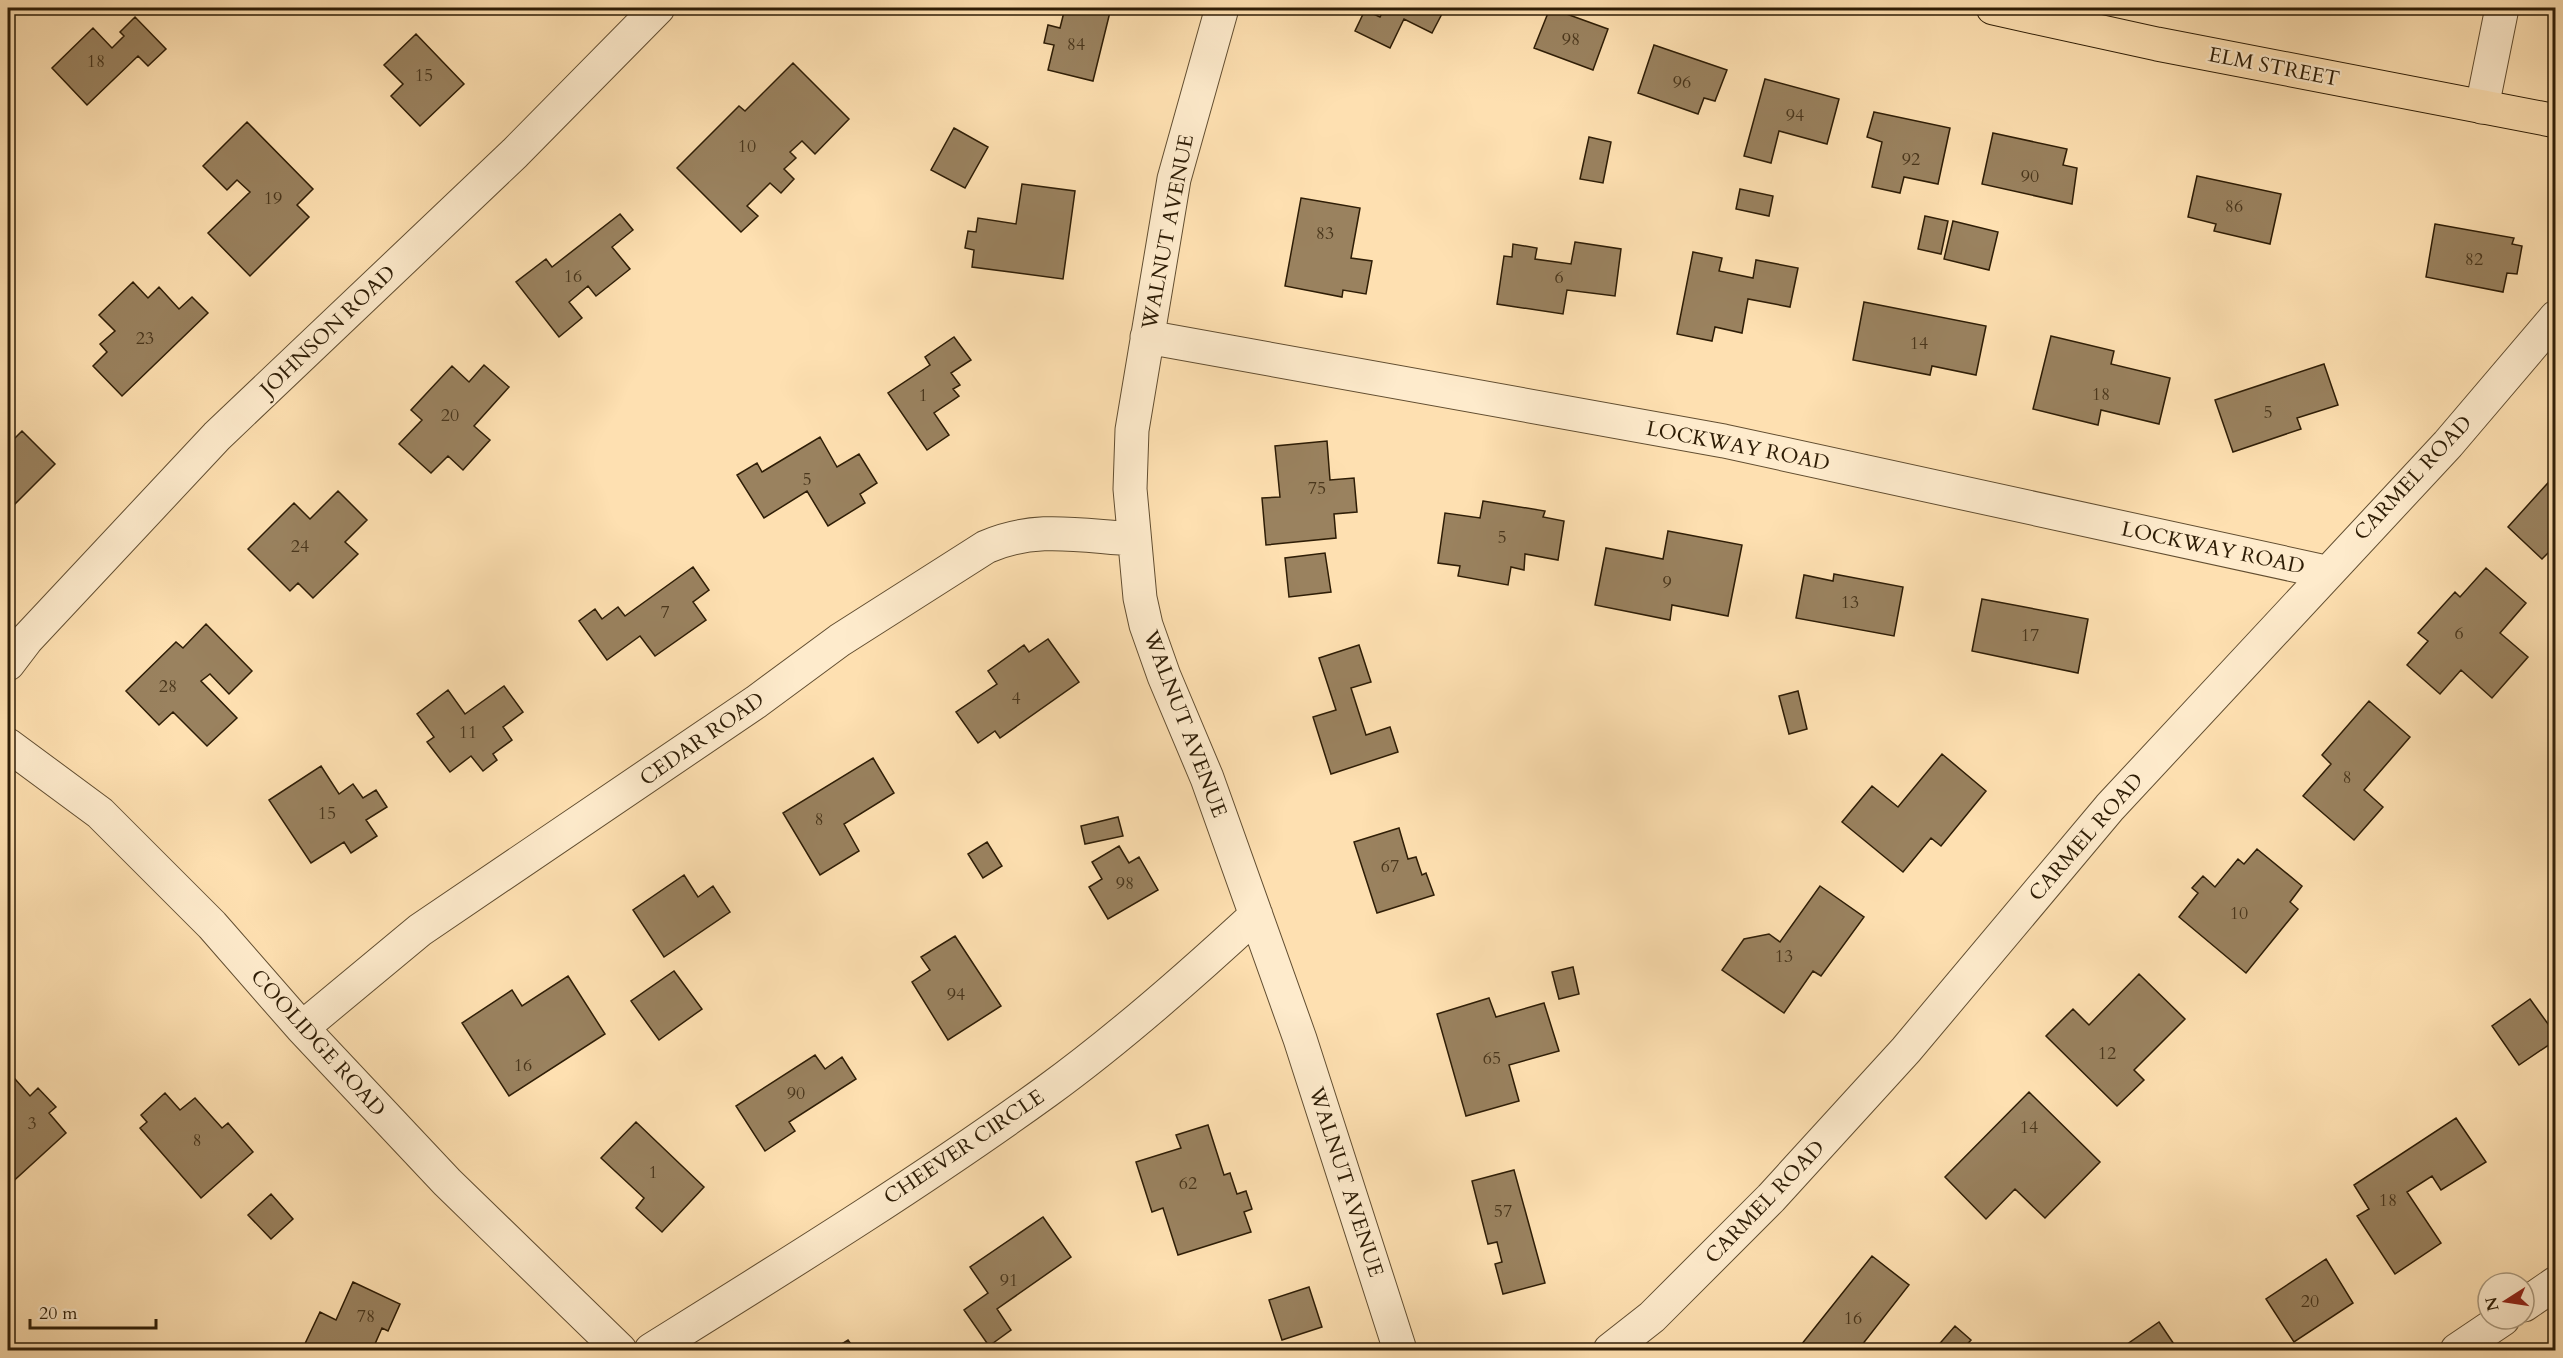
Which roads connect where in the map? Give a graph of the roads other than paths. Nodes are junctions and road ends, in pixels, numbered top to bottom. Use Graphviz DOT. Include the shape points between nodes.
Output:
graph roads {
  1 [pos="658,8"];
  2 [pos="1222,8"];
  3 [pos="1993,8"];
  4 [pos="2502,8"];
  5 [pos="2482,107"];
  6 [pos="2556,121"];
  7 [pos="2556,317"];
  8 [pos="1147,337"];
  9 [pos="1134,539"];
  10 [pos="2326,572"];
  11 [pos="8,664"];
  12 [pos="8,746"];
  13 [pos="1256,915"];
  14 [pos="302,1028"];
  15 [pos="2556,1283"];
  16 [pos="2536,1297"];
  17 [pos="2485,1331"];
  18 [pos="620,1350"];
  19 [pos="651,1350"];
  20 [pos="1400,1350"];
  21 [pos="1610,1350"];
  22 [pos="2457,1350"];
  1 -- 11 [label="street, JOHNSON ROAD" via="515,153 217,436"];
  2 -- 8 [label="street, WALNUT AVENUE" via="1174,179"];
  3 -- 5 [label="main road, ELM STREET"];
  4 -- 5 [label="street"];
  5 -- 6 [label="main road, ELM STREET"];
  7 -- 10 [label="street, CARMEL ROAD" via="2448,444"];
  8 -- 9 [label="street, WALNUT AVENUE" via="1132,430 1130,489"];
  8 -- 10 [label="street, LOCKWAY ROAD" via="1724,441"];
  9 -- 13 [label="street, WALNUT AVENUE" via="1146,624"];
  9 -- 14 [label="street, CEDAR ROAD" via="1036,532 986,547 840,640 737,715 420,930"];
  10 -- 21 [label="street, CARMEL ROAD" via="2110,807 1905,1050 1771,1198 1652,1317"];
  12 -- 14 [label="street, COOLIDGE ROAD" via="100,813 212,925"];
  13 -- 19 [label="street, CHEEVER CIRCLE" via="1188,979 1048,1090 933,1169"];
  13 -- 20 [label="street, WALNUT AVENUE"];
  14 -- 18 [label="street, COOLIDGE ROAD" via="447,1182"];
  15 -- 16 [label="street"];
  17 -- 22 [label="street"];
}
